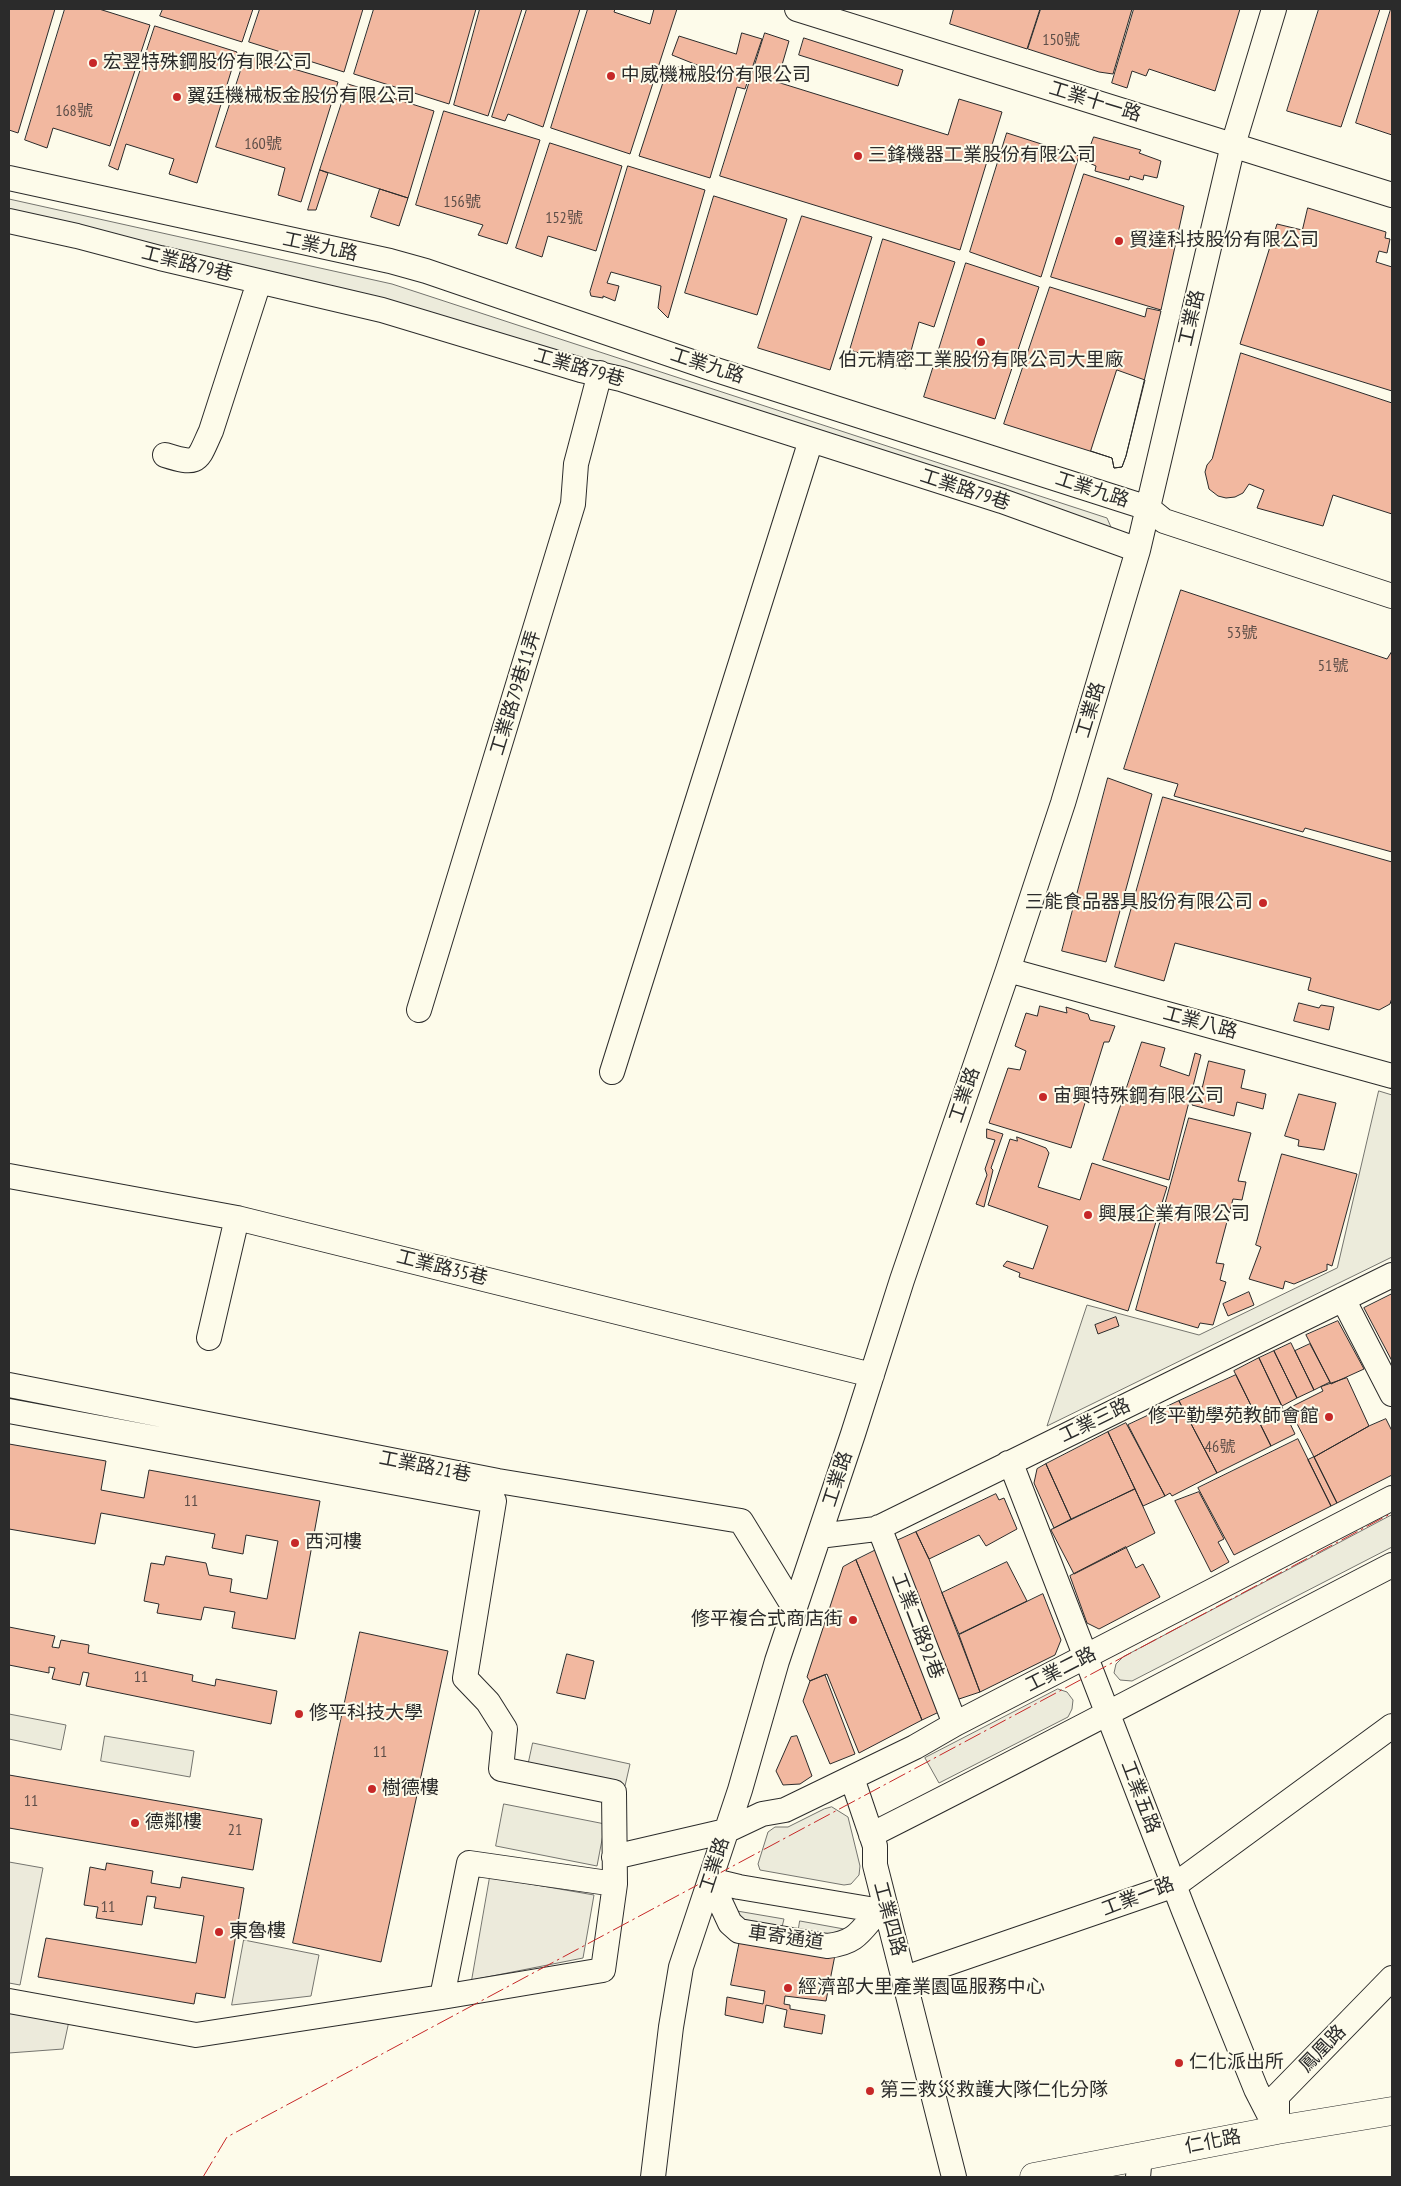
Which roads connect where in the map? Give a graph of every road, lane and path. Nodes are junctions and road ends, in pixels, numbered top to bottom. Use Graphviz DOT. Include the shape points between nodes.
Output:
graph roads {
  1 [pos="797,9"];
  2 [pos="1274,9"];
  3 [pos="1233,145"];
  4 [pos="9,178"];
  5 [pos="1392,195"];
  6 [pos="9,221"];
  7 [pos="259,282"];
  8 [pos="600,373"];
  9 [pos="811,440"];
  10 [pos="165,455"];
  11 [pos="1148,508"];
  12 [pos="1138,550"];
  13 [pos="1392,596"];
  14 [pos="1008,970"];
  15 [pos="419,1010"];
  16 [pos="612,1072"];
  17 [pos="1392,1076"];
  18 [pos="9,1176"];
  19 [pos="237,1218"];
  20 [pos="1392,1275"];
  21 [pos="1343,1300"];
  22 [pos="209,1338"];
  23 [pos="872,1375"];
  24 [pos="9,1386"];
  25 [pos="1392,1394"];
  26 [pos="9,1411"];
  27 [pos="1008,1463"];
  28 [pos="496,1491"];
  29 [pos="1392,1498"];
  30 [pos="879,1527"];
  31 [pos="819,1536"];
  32 [pos="1392,1565"];
  33 [pos="795,1609"];
  34 [pos="1086,1658"];
  35 [pos="1107,1712"];
  36 [pos="955,1724"];
  37 [pos="1392,1726"];
  38 [pos="852,1778"];
  39 [pos="726,1831"];
  40 [pos="871,1835"];
  41 [pos="614,1857"];
  42 [pos="710,1880"];
  43 [pos="615,1884"];
  44 [pos="1175,1885"];
  45 [pos="882,1911"];
  46 [pos="905,1978"];
  47 [pos="1392,1978"];
  48 [pos="442,1997"];
  49 [pos="9,2001"];
  50 [pos="1392,2110"];
  51 [pos="1276,2130"];
  52 [pos="1139,2166"];
  53 [pos="653,2177"];
  54 [pos="954,2177"];
  55 [pos="1034,2177"];
  1 -- 3 [label="street, 工業十一路"];
  2 -- 3 [label="street, 工業路"];
  3 -- 5 [label="street, 工業十一路"];
  3 -- 11 [label="street, 工業路"];
  4 -- 11 [label="street, 工業九路" via="390,261 710,368"];
  6 -- 7 [label="street, 工業路79巷"];
  7 -- 8 [label="street, 工業路79巷" via="382,310 580,370"];
  7 -- 10 [label="street" via="212,431 202,452 187,462"];
  8 -- 9 [label="street, 工業路79巷"];
  8 -- 15 [label="street, 工業路79巷11弄" via="576,464 573,504"];
  9 -- 12 [label="street, 工業路79巷" via="1002,501"];
  9 -- 16 [label="street"];
  11 -- 12 [label="street, 工業路"];
  11 -- 13 [label="street, 工業九路" via="1164,521"];
  12 -- 14 [label="street, 工業路" via="1063,803"];
  14 -- 17 [label="street, 工業八路"];
  14 -- 23 [label="street, 工業路"];
  18 -- 19 [label="street, 工業路35巷"];
  19 -- 22 [label="street"];
  19 -- 23 [label="street, 工業路35巷"];
  20 -- 21 [label="street, 工業三路"];
  21 -- 25 [label="street"];
  21 -- 27 [label="street, 工業三路"];
  23 -- 31 [label="street, 工業路"];
  24 -- 28 [label="street, 工業路21巷"];
  26 -- 28 [label="street"];
  27 -- 30 [label="street, 工業三路"];
  27 -- 34 [label="street, 工業五路"];
  28 -- 33 [label="street, 工業路21巷" via="741,1521"];
  28 -- 41 [label="street" via="465,1678 488,1702 505,1729 501,1769 614,1792"];
  29 -- 34 [label="street, 工業二路"];
  30 -- 31 [label="street, 工業三路"];
  30 -- 36 [label="street, 工業二路92巷"];
  31 -- 33 [label="street, 工業路"];
  32 -- 35 [label="street"];
  33 -- 39 [label="street, 工業路"];
  34 -- 35 [label="street, 工業五路"];
  34 -- 36 [label="street, 工業二路"];
  35 -- 40 [label="street"];
  35 -- 44 [label="street, 工業五路"];
  36 -- 38 [label="street, 工業二路" via="915,1748"];
  37 -- 44 [label="street, 工業一路"];
  38 -- 39 [label="street, 工業二路" via="784,1810 762,1814"];
  38 -- 40 [label="street, 工業四路"];
  39 -- 41 [label="street, 工業二路"];
  39 -- 42 [label="street, 工業路"];
  40 -- 45 [label="street, 工業四路"];
  41 -- 43 [label="street"];
  42 -- 45 [label="street"];
  42 -- 45 [label="street, 車寄通道" via="730,1923 739,1931 827,1946 854,1939"];
  42 -- 53 [label="street, 工業路" via="681,1967 674,1999"];
  43 -- 48 [label="street" via="603,1970"];
  43 -- 48 [label="street" via="469,1863"];
  44 -- 46 [label="street, 工業一路"];
  44 -- 51 [label="street, 工業五路" via="1247,2068"];
  45 -- 46 [label="street, 工業四路"];
  46 -- 54 [label="street, 工業四路"];
  47 -- 51 [label="street, 鳳凰路" via="1277,2096"];
  48 -- 49 [label="street" via="196,2035"];
  50 -- 51 [label="main road, 仁化路"];
  51 -- 52 [label="main road, 仁化路"];
  52 -- 55 [label="main road, 仁化路"];
}
